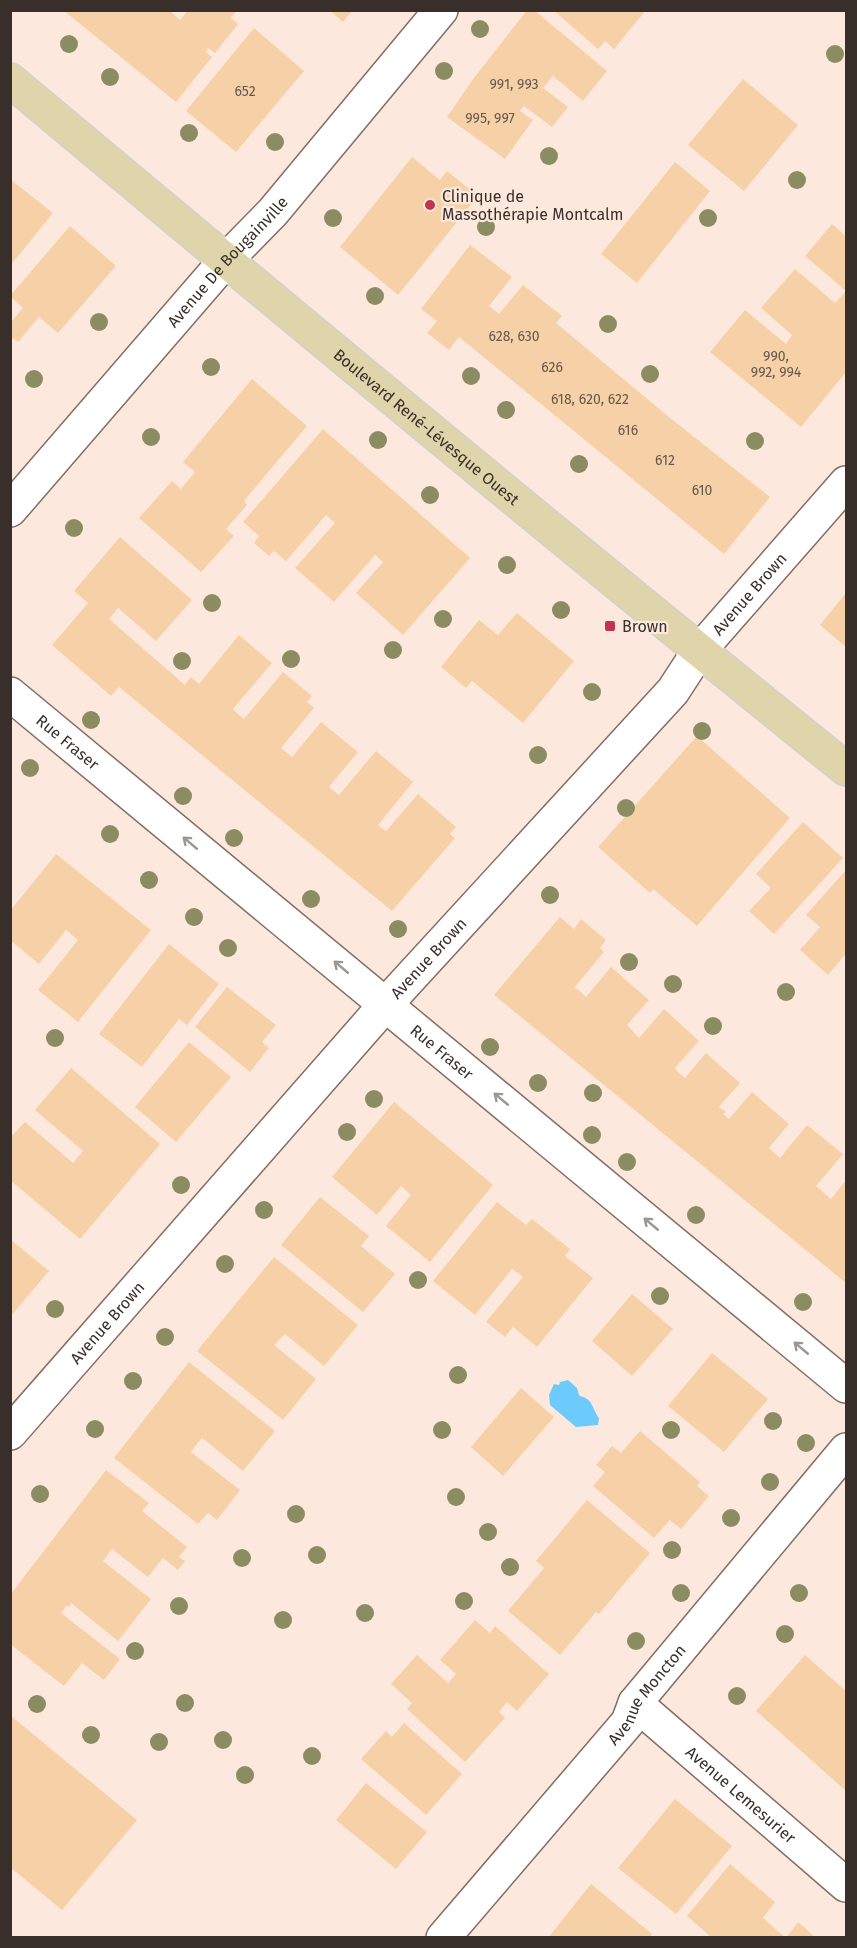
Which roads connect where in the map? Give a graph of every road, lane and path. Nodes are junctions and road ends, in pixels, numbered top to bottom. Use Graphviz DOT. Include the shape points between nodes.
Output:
graph roads {
  1 [pos="441,10"];
  2 [pos="10,80"];
  3 [pos="226,260"];
  4 [pos="846,483"];
  5 [pos="10,510"];
  6 [pos="699,651"];
  7 [pos="10,694"];
  8 [pos="846,769"];
  9 [pos="386,1004"];
  10 [pos="846,1386"];
  11 [pos="10,1433"];
  12 [pos="846,1450"];
  13 [pos="635,1703"];
  14 [pos="846,1885"];
  15 [pos="443,1938"];
  1 -- 3 [label="street, Avenue De Bougainville" via="273,212"];
  2 -- 3 [label="main road, Boulevard René-Lévesque Ouest"];
  3 -- 5 [label="street, Avenue De Bougainville"];
  3 -- 6 [label="main road, Boulevard René-Lévesque Ouest"];
  4 -- 6 [label="street, Avenue Brown"];
  6 -- 8 [label="main road, Boulevard René-Lévesque Ouest"];
  6 -- 9 [label="street, Avenue Brown" via="673,691"];
  9 -- 7 [label="street, Rue Fraser, one-way"];
  10 -- 9 [label="street, Rue Fraser, one-way"];
  9 -- 11 [label="street, Avenue Brown"];
  12 -- 13 [label="street, Avenue Moncton"];
  13 -- 14 [label="street, Avenue Lemesurier"];
  13 -- 15 [label="street, Avenue Moncton" via="628,1722"];
}
